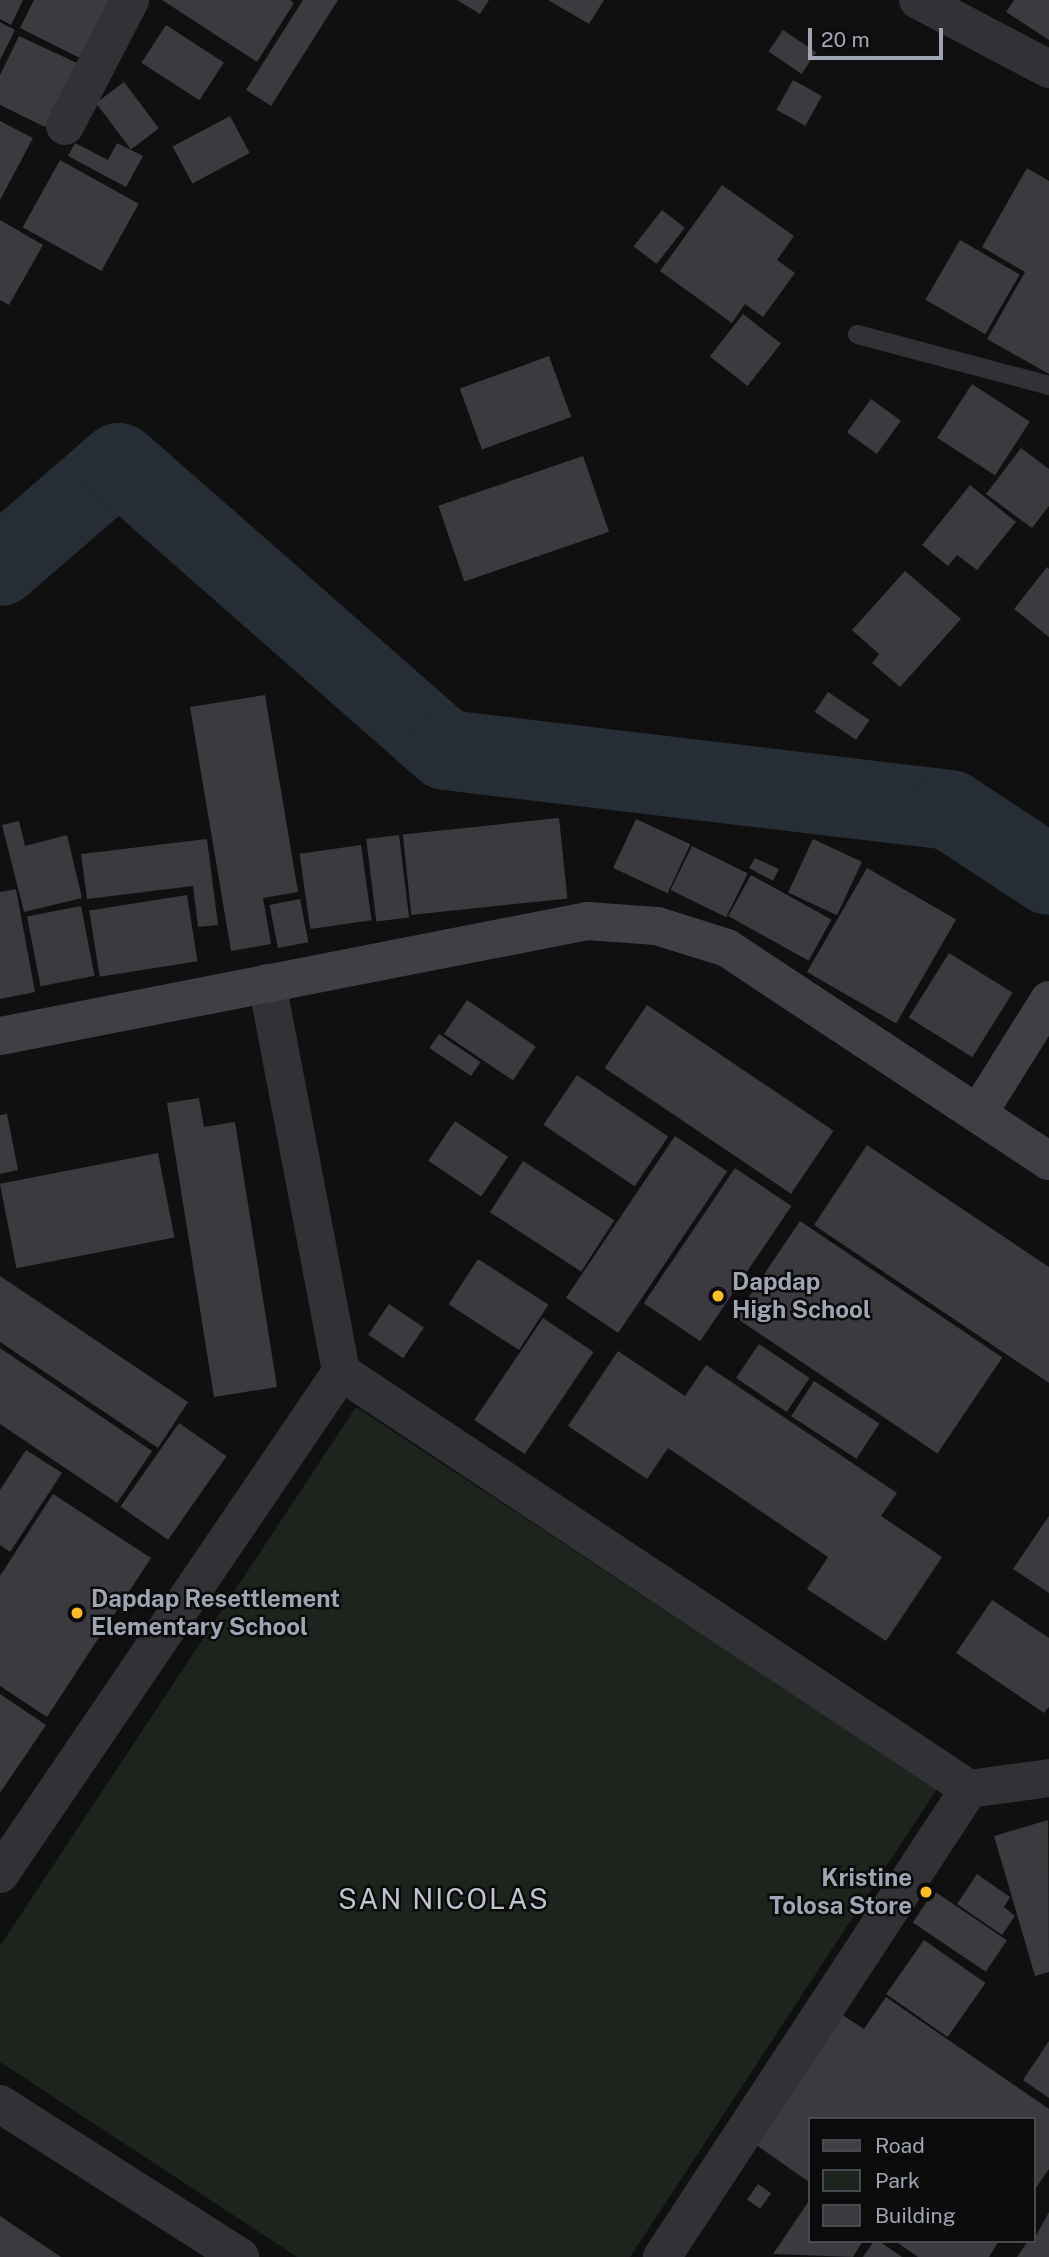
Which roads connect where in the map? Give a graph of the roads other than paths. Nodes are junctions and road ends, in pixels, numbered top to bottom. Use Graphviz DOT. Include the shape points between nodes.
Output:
graph roads {
  1 [pos="130,0"];
  2 [pos="918,0"];
  3 [pos="1049,69"];
  4 [pos="65,126"];
  5 [pos="857,334"];
  6 [pos="1049,385"];
  7 [pos="267,983"];
  8 [pos="1049,1000"];
  9 [pos="0,1036"];
  10 [pos="979,1111"];
  11 [pos="1049,1161"];
  12 [pos="341,1372"];
  13 [pos="1049,1778"];
  14 [pos="969,1789"];
  15 [pos="0,1874"];
  16 [pos="0,2104"];
  17 [pos="240,2257"];
  18 [pos="662,2257"];
  1 -- 4 [label="street"];
  2 -- 3 [label="street"];
  5 -- 6 [label="lane"];
  7 -- 9 [label="street"];
  7 -- 10 [label="street" via="587,921 657,926 727,948"];
  7 -- 12 [label="street"];
  8 -- 10 [label="street"];
  10 -- 11 [label="street"];
  12 -- 14 [label="street"];
  12 -- 15 [label="street"];
  13 -- 14 [label="street"];
  14 -- 18 [label="street"];
  16 -- 17 [label="street"];
}
